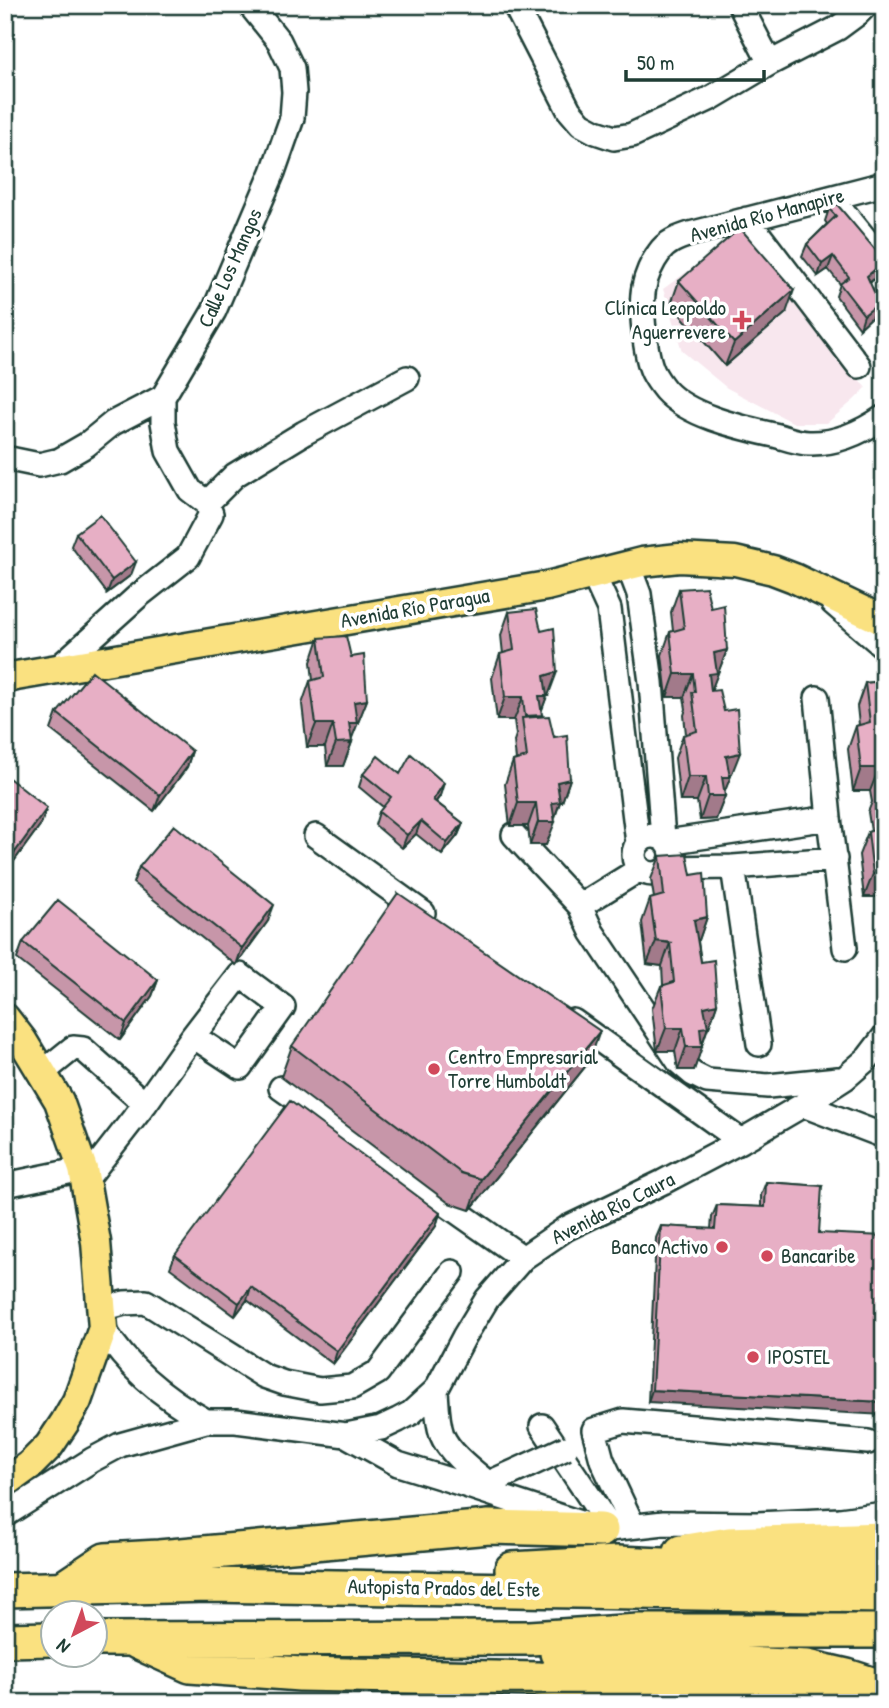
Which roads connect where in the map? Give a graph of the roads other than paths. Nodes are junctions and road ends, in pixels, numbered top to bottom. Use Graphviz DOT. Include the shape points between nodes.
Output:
graph roads {
  1 [pos="250,5"];
  2 [pos="515,5"];
  3 [pos="740,5"];
  4 [pos="866,5"];
  5 [pos="770,63"];
  6 [pos="884,184"];
  7 [pos="832,198"];
  8 [pos="747,219"];
  9 [pos="884,262"];
  10 [pos="859,366"];
  11 [pos="407,377"];
  12 [pos="163,397"];
  13 [pos="884,417"];
  14 [pos="5,458"];
  15 [pos="207,503"];
  16 [pos="628,565"];
  17 [pos="593,574"];
  18 [pos="821,590"];
  19 [pos="884,621"];
  20 [pos="884,647"];
  21 [pos="57,669"];
  22 [pos="5,679"];
  23 [pos="651,682"];
  24 [pos="619,689"];
  25 [pos="817,698"];
  26 [pos="829,818"];
  27 [pos="765,827"];
  28 [pos="514,835"];
  29 [pos="316,836"];
  30 [pos="665,840"];
  31 [pos="638,843"];
  32 [pos="835,859"];
  33 [pos="767,865"];
  34 [pos="733,867"];
  35 [pos="667,868"];
  36 [pos="640,869"];
  37 [pos="580,906"];
  38 [pos="439,925"];
  39 [pos="845,947"];
  40 [pos="551,1005"];
  41 [pos="5,1018"];
  42 [pos="193,1036"];
  43 [pos="884,1037"];
  44 [pos="759,1044"];
  45 [pos="42,1073"];
  46 [pos="845,1078"];
  47 [pos="281,1088"];
  48 [pos="145,1104"];
  49 [pos="803,1105"];
  50 [pos="884,1136"];
  51 [pos="741,1141"];
  52 [pos="84,1175"];
  53 [pos="5,1185"];
  54 [pos="523,1258"];
  55 [pos="452,1272"];
  56 [pos="102,1318"];
  57 [pos="436,1390"];
  58 [pos="206,1421"];
  59 [pos="542,1426"];
  60 [pos="594,1430"];
  61 [pos="346,1435"];
  62 [pos="868,1441"];
  63 [pos="5,1483"];
  64 [pos="497,1491"];
  65 [pos="884,1514"];
  66 [pos="5,1515"];
  67 [pos="615,1528"];
  68 [pos="884,1539"];
  69 [pos="617,1563"];
  70 [pos="884,1570"];
  71 [pos="62,1588"];
  72 [pos="470,1588"];
  73 [pos="5,1590"];
  74 [pos="884,1596"];
  75 [pos="884,1631"];
  76 [pos="128,1638"];
  77 [pos="530,1638"];
  78 [pos="38,1639"];
  79 [pos="108,1639"];
  80 [pos="5,1640"];
  81 [pos="884,1689"];
  82 [pos="884,1702"];
  1 -- 12 [label="street, Calle Los Mangos" via="279,41 292,68 292,118 214,311"];
  2 -- 5 [label="street" via="569,110 581,124 614,138 632,135 710,98"];
  3 -- 5 [label="street"];
  4 -- 5 [label="street" via="838,28"];
  6 -- 7 [label="street, Avenida Río Manapire"];
  7 -- 8 [label="street, Avenida Río Manapire"];
  7 -- 9 [label="street"];
  8 -- 10 [label="street"];
  8 -- 13 [label="street, Avenida Río Manapire" via="672,240 659,252 643,288 643,327 653,371 667,391 686,406 808,444 843,439"];
  11 -- 15 [label="street" via="235,475"];
  12 -- 14 [label="street" via="113,422 60,460 39,465"];
  12 -- 15 [label="street" via="168,452 190,489"];
  15 -- 21 [label="street" via="211,514 188,557"];
  16 -- 17 [label="main road, Avenida Río Paragua"];
  16 -- 18 [label="main road, Avenida Río Paragua" via="679,558 735,561 773,570"];
  16 -- 23 [label="street" via="639,594"];
  17 -- 21 [label="main road, Avenida Río Paragua" via="547,586"];
  17 -- 24 [label="street" via="609,609"];
  18 -- 19 [label="main road, Avenida Río Paragua"];
  18 -- 20 [label="street, Avenida Río Paragua"];
  21 -- 22 [label="main road, Avenida Río Paragua"];
  23 -- 24 [label="street"];
  23 -- 30 [label="street"];
  24 -- 31 [label="street"];
  25 -- 26 [label="street"];
  26 -- 27 [label="street"];
  26 -- 32 [label="street"];
  27 -- 30 [label="street"];
  27 -- 33 [label="street"];
  28 -- 37 [label="street"];
  29 -- 38 [label="street"];
  30 -- 31 [label="street" via="654,836"];
  30 -- 35 [label="street" via="671,850"];
  31 -- 36 [label="street" via="634,852"];
  32 -- 33 [label="street"];
  32 -- 39 [label="street"];
  33 -- 34 [label="street"];
  34 -- 35 [label="street"];
  34 -- 44 [label="street"];
  35 -- 36 [label="street" via="659,873"];
  36 -- 37 [label="street"];
  37 -- 46 [label="street" via="592,932 679,1062 693,1074 707,1080 768,1086"];
  40 -- 51 [label="street"];
  41 -- 45 [label="main road"];
  42 -- 48 [label="street"];
  43 -- 46 [label="street, Avenida Río Caura"];
  45 -- 48 [label="street" via="73,1048 83,1049"];
  45 -- 52 [label="main road" via="59,1101"];
  46 -- 49 [label="street, Avenida Río Caura"];
  47 -- 54 [label="street"];
  48 -- 52 [label="street"];
  49 -- 50 [label="street"];
  49 -- 51 [label="street, Avenida Río Caura"];
  51 -- 54 [label="street, Avenida Río Caura" via="567,1228"];
  52 -- 53 [label="street"];
  52 -- 56 [label="main road" via="96,1242"];
  54 -- 57 [label="street, Avenida Río Caura" via="486,1299"];
  55 -- 56 [label="street" via="378,1372 352,1387 320,1390 264,1376 146,1302 124,1303"];
  56 -- 58 [label="street" via="111,1342 151,1385"];
  56 -- 63 [label="main road" via="65,1422 49,1446"];
  57 -- 61 [label="street, Avenida Río Caura" via="398,1420"];
  57 -- 64 [label="street" via="443,1438"];
  58 -- 61 [label="street"];
  58 -- 66 [label="street" via="120,1445"];
  59 -- 67 [label="street"];
  60 -- 62 [label="street" via="623,1422"];
  60 -- 64 [label="street, bridge" via="527,1466"];
  60 -- 67 [label="street"];
  61 -- 64 [label="street" via="398,1464"];
  64 -- 67 [label="street"];
  65 -- 67 [label="street" via="840,1520"];
  67 -- 71 [label="highway" via="489,1527 105,1560"];
  68 -- 69 [label="highway" via="729,1544"];
  69 -- 70 [label="highway"];
  69 -- 72 [label="highway" via="496,1570"];
  71 -- 72 [label="highway, Autopista Prados del Este"];
  71 -- 73 [label="highway, Autopista Prados del Este"];
  72 -- 74 [label="highway, Autopista Prados del Este"];
  75 -- 77 [label="highway" via="639,1631"];
  76 -- 77 [label="highway"];
  76 -- 79 [label="highway"];
  76 -- 82 [label="highway" via="190,1667 537,1679"];
  77 -- 81 [label="highway" via="559,1655 808,1667"];
  78 -- 80 [label="highway"];
}
